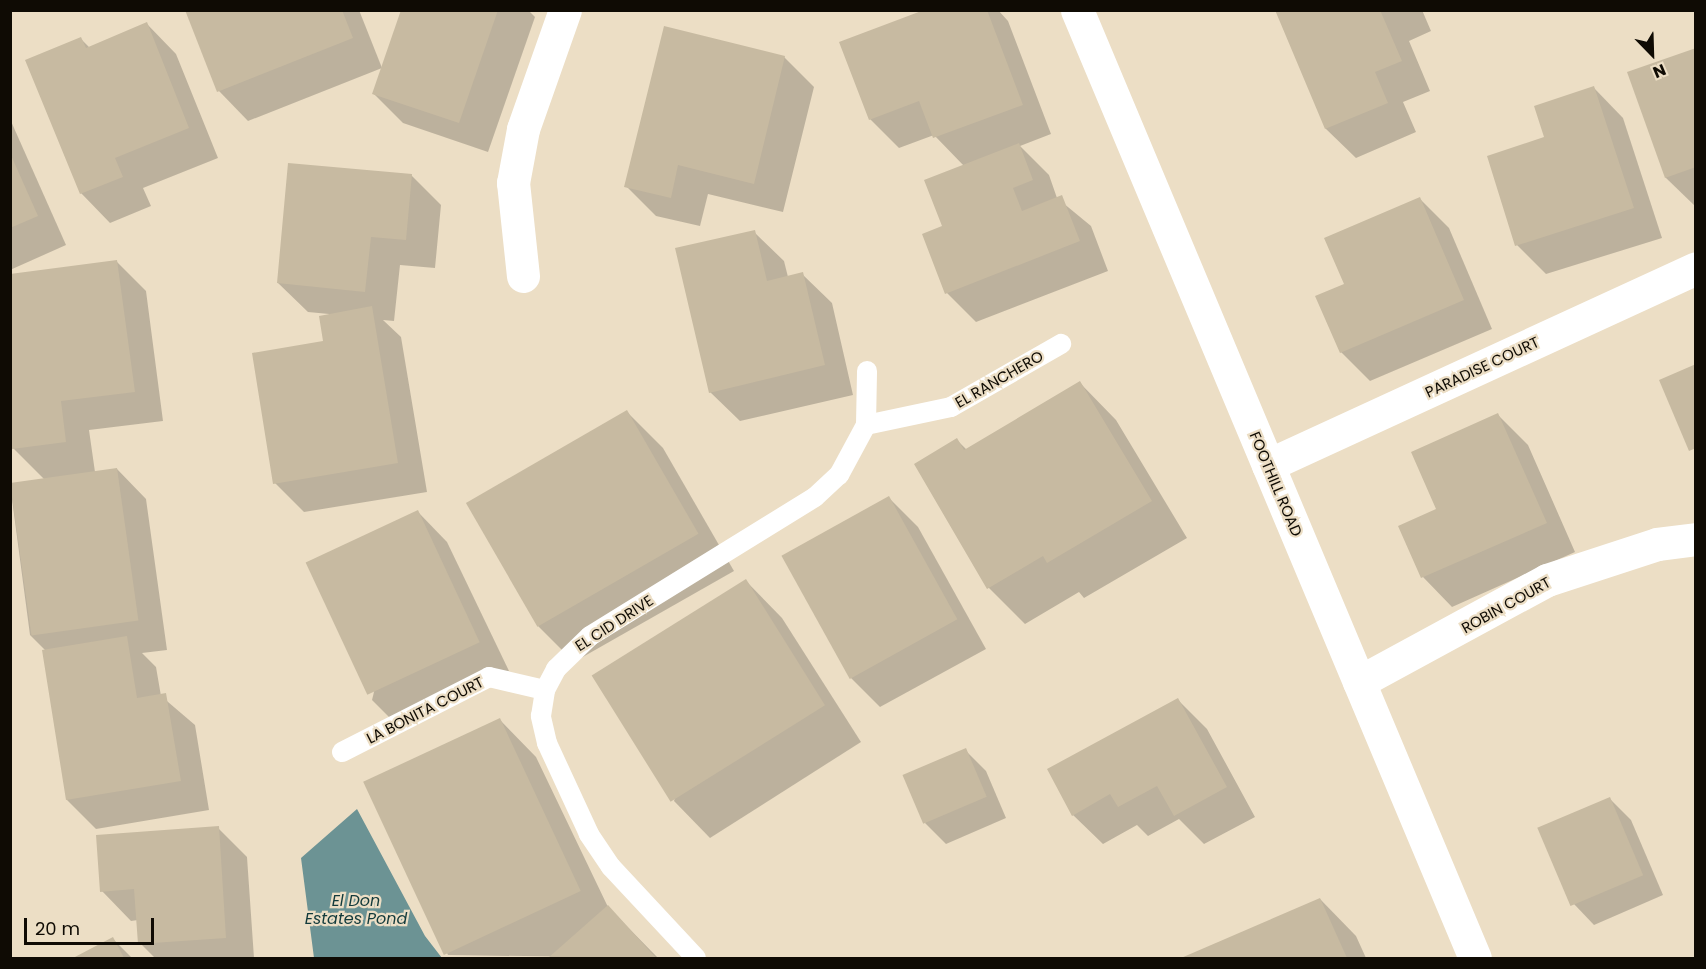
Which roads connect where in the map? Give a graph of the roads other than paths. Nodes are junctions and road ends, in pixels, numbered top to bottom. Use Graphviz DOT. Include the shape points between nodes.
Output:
graph roads {
  1 [pos="566,10"];
  2 [pos="1077,10"];
  3 [pos="1695,268"];
  4 [pos="523,276"];
  5 [pos="1061,344"];
  6 [pos="867,371"];
  7 [pos="866,425"];
  8 [pos="1268,465"];
  9 [pos="1695,539"];
  10 [pos="1359,682"];
  11 [pos="545,690"];
  12 [pos="342,752"];
  13 [pos="696,958"];
  14 [pos="1475,958"];
  1 -- 4 [label="street" via="523,129 513,183"];
  2 -- 8 [label="street, FOOTHILL ROAD"];
  3 -- 8 [label="street, PARADISE COURT"];
  5 -- 7 [label="lane, EL RANCHERO" via="951,407"];
  6 -- 7 [label="lane, EL CID DRIVE" via="871,398"];
  7 -- 11 [label="lane, EL CID DRIVE" via="856,451 816,497 590,636 556,669"];
  8 -- 10 [label="street, FOOTHILL ROAD"];
  9 -- 10 [label="street, ROBIN COURT" via="1657,544 1547,580"];
  10 -- 14 [label="street, FOOTHILL ROAD"];
  11 -- 12 [label="lane, LA BONITA COURT" via="489,677"];
  11 -- 13 [label="lane, EL CID DRIVE" via="541,716 546,743 589,834 611,867"];
}
